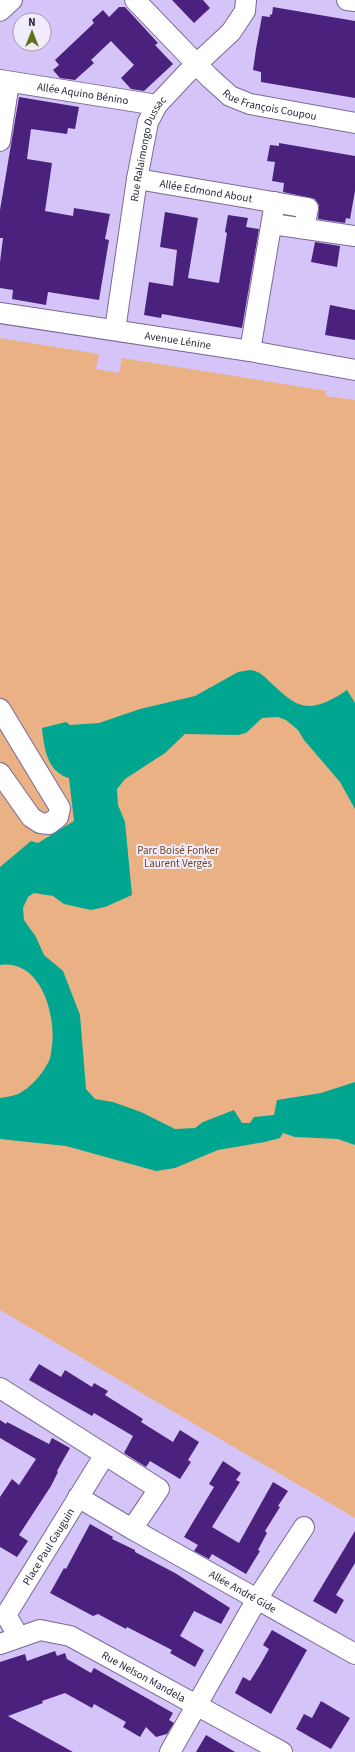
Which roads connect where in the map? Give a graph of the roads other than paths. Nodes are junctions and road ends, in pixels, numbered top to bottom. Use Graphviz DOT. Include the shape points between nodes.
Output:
graph roads {
  1 [pos="12,0"];
  2 [pos="135,0"];
  3 [pos="246,0"];
  4 [pos="347,0"];
  5 [pos="355,2"];
  6 [pos="0,11"];
  7 [pos="198,64"];
  8 [pos="5,81"];
  9 [pos="157,105"];
  10 [pos="355,123"];
  11 [pos="0,141"];
  12 [pos="137,179"];
  13 [pos="276,202"];
  14 [pos="272,224"];
  15 [pos="304,228"];
  16 [pos="355,236"];
  17 [pos="0,314"];
  18 [pos="115,330"];
  19 [pos="250,352"];
  20 [pos="355,370"];
  21 [pos="0,709"];
  22 [pos="0,773"];
  23 [pos="0,1388"];
  24 [pos="104,1456"];
  25 [pos="78,1497"];
  26 [pos="304,1527"];
  27 [pos="132,1529"];
  28 [pos="257,1599"];
  29 [pos="3,1612"];
  30 [pos="19,1637"];
  31 [pos="0,1644"];
  32 [pos="355,1654"];
  33 [pos="197,1704"];
  34 [pos="170,1752"];
  35 [pos="282,1752"];
  1 -- 6 [label="street"];
  2 -- 7 [label="street, Rue François Coupou"];
  3 -- 7 [label="street, Rue Ralaimongo Dussac" via="245,11 231,32"];
  4 -- 5 [label="street"];
  7 -- 9 [label="street, Rue Ralaimongo Dussac"];
  7 -- 10 [label="street, Rue François Coupou" via="220,87 239,101"];
  8 -- 9 [label="street, Allée Aquino Bénino"];
  8 -- 11 [label="street"];
  9 -- 12 [label="street, Rue Ralaimongo Dussac" via="148,122"];
  12 -- 13 [label="street, Allée Edmond About"];
  12 -- 18 [label="street, Rue Ralaimongo Dussac"];
  13 -- 14 [label="street"];
  13 -- 15 [label="street, Allée Edmond About" via="308,208"];
  14 -- 15 [label="street"];
  14 -- 19 [label="street"];
  15 -- 16 [label="street"];
  17 -- 18 [label="street, Avenue Lénine"];
  18 -- 19 [label="street, Avenue Lénine"];
  19 -- 20 [label="street, Avenue Lénine"];
  21 -- 22 [label="street" via="56,799 60,808 58,817 49,824 35,820"];
  23 -- 24 [label="street"];
  24 -- 25 [label="street, Place Paul Gauguin"];
  24 -- 27 [label="street" via="159,1489"];
  25 -- 27 [label="street, Allée André Gide"];
  25 -- 29 [label="street, Place Paul Gauguin"];
  26 -- 28 [label="street"];
  27 -- 28 [label="street, Allée André Gide"];
  28 -- 32 [label="street, Allée André Gide"];
  28 -- 33 [label="street"];
  29 -- 30 [label="street, Place Paul Gauguin"];
  30 -- 31 [label="street, Rue Nelson Mandela"];
  30 -- 33 [label="street, Rue Nelson Mandela" via="40,1630 70,1636"];
  33 -- 34 [label="street"];
  33 -- 35 [label="street, Rue Nelson Mandela"];
}
